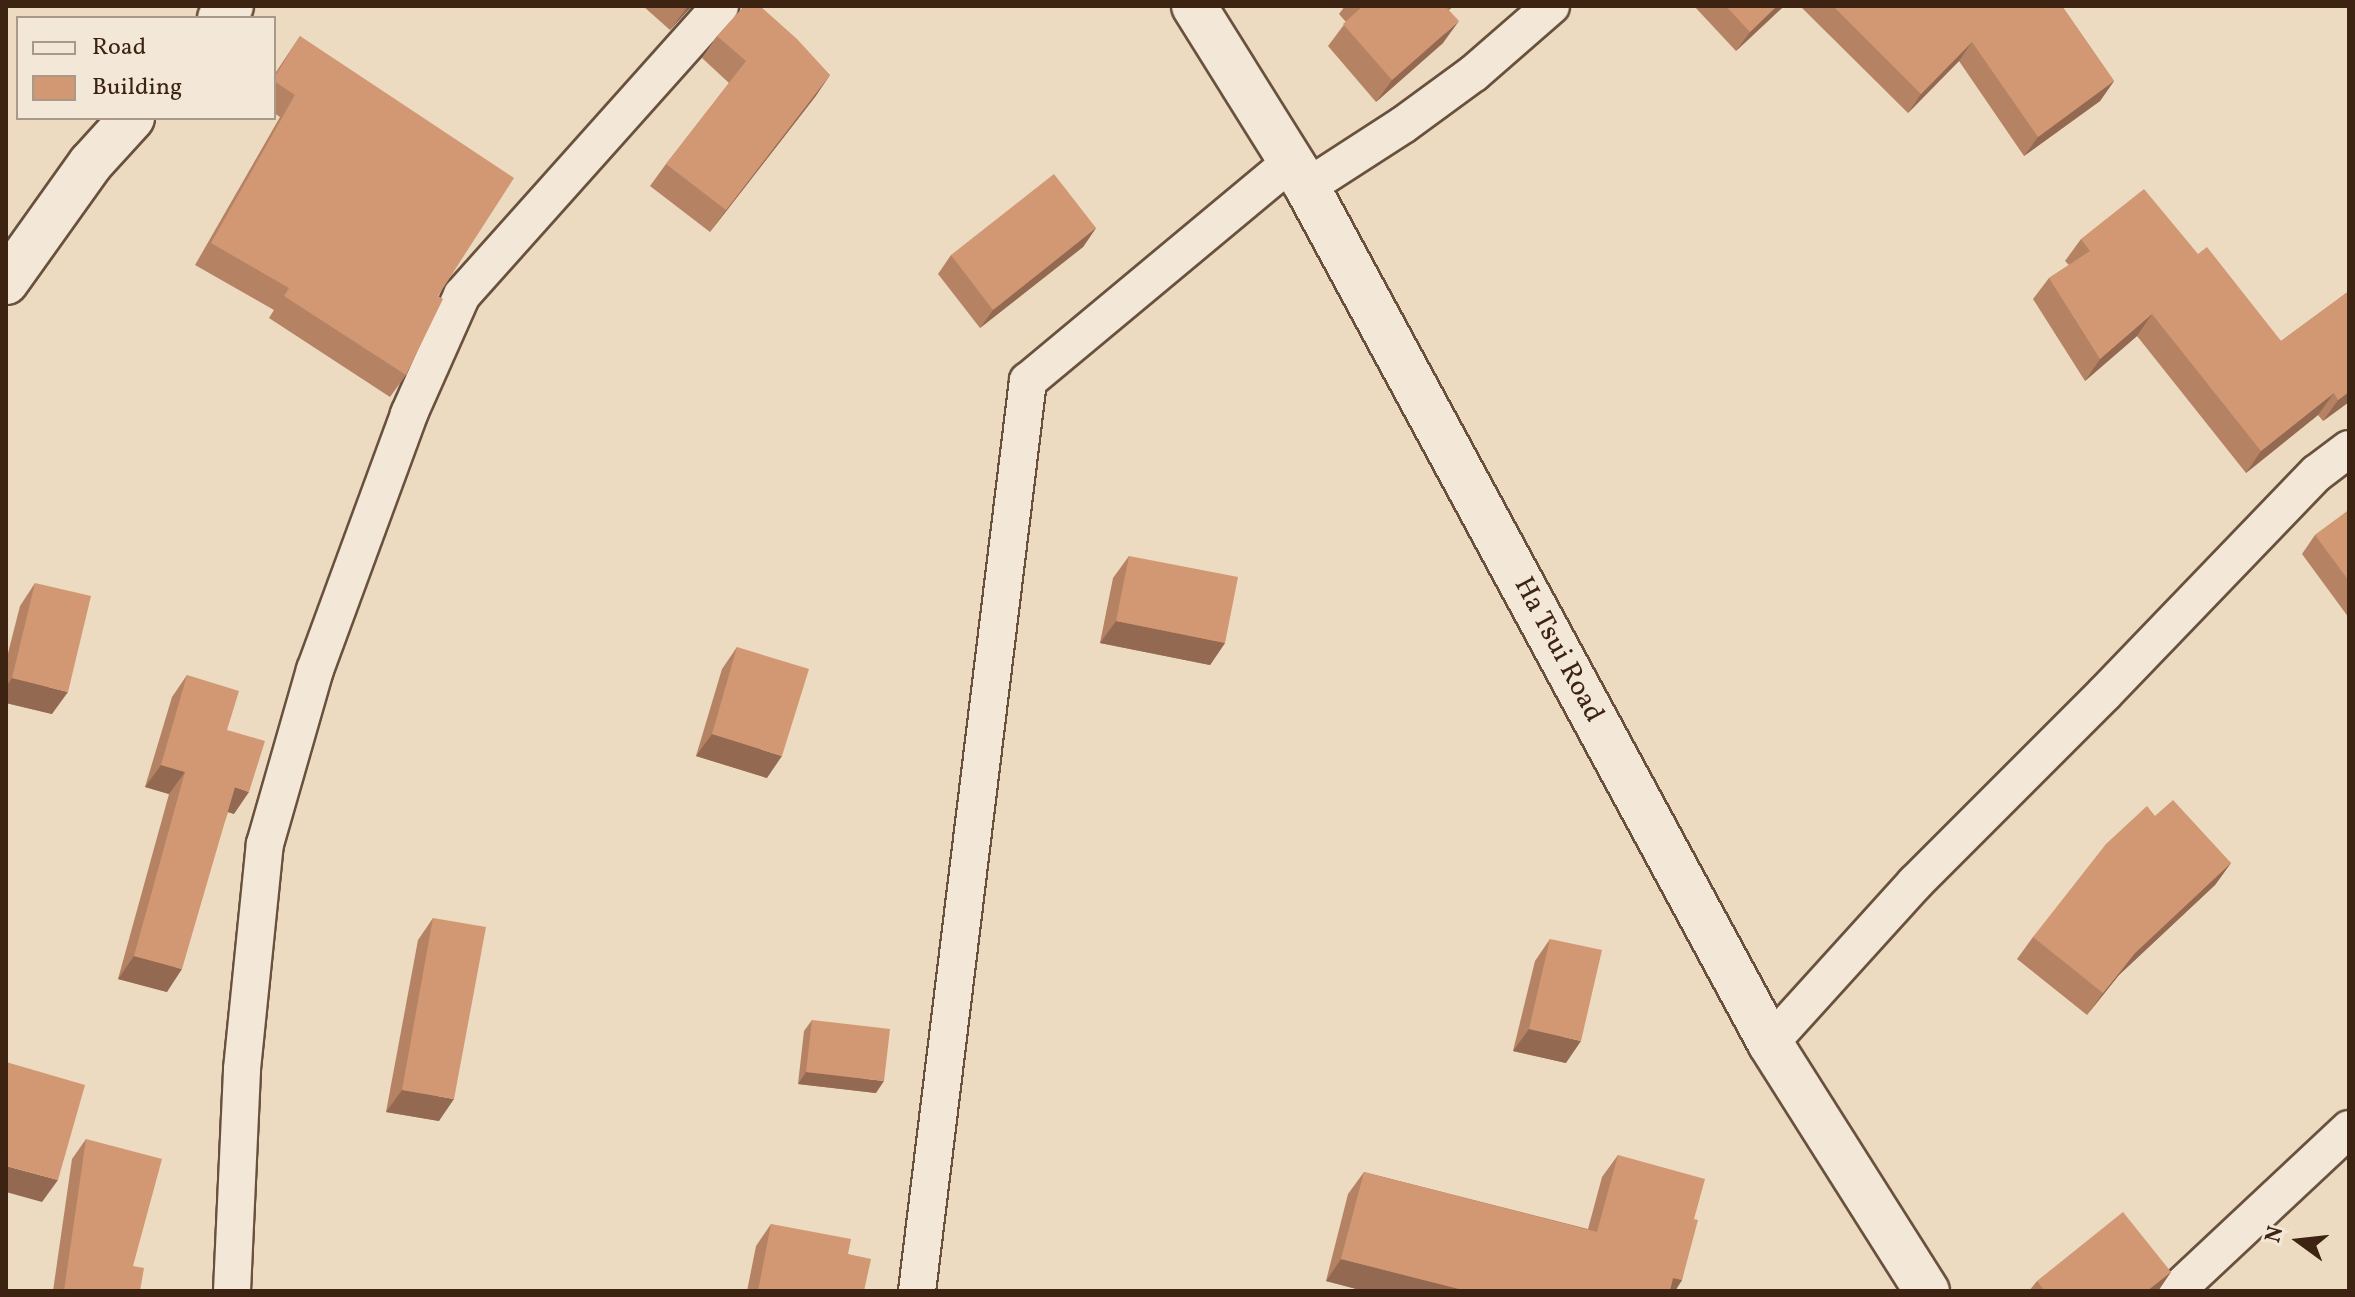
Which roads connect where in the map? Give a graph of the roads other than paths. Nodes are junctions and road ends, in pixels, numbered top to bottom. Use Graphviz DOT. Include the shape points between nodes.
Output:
graph roads {
  1 [pos="720,6"];
  2 [pos="1194,6"];
  3 [pos="1551,6"];
  4 [pos="130,120"];
  5 [pos="1299,174"];
  6 [pos="6,282"];
  7 [pos="2349,449"];
  8 [pos="1770,1043"];
  9 [pos="2349,1129"];
  10 [pos="232,1291"];
  11 [pos="917,1291"];
  12 [pos="1927,1291"];
  13 [pos="2176,1291"];
  1 -- 10 [label="lane" via="462,295 409,414 315,670 265,844 242,1069"];
  2 -- 5 [label="street, Ha Tsui Road"];
  3 -- 5 [label="lane" via="1403,125"];
  4 -- 6 [label="street" via="91,163"];
  5 -- 8 [label="street, Ha Tsui Road"];
  5 -- 11 [label="lane" via="1028,381"];
  7 -- 8 [label="lane" via="2317,473 1915,883"];
  8 -- 12 [label="street, Ha Tsui Road"];
  9 -- 13 [label="lane"];
}
